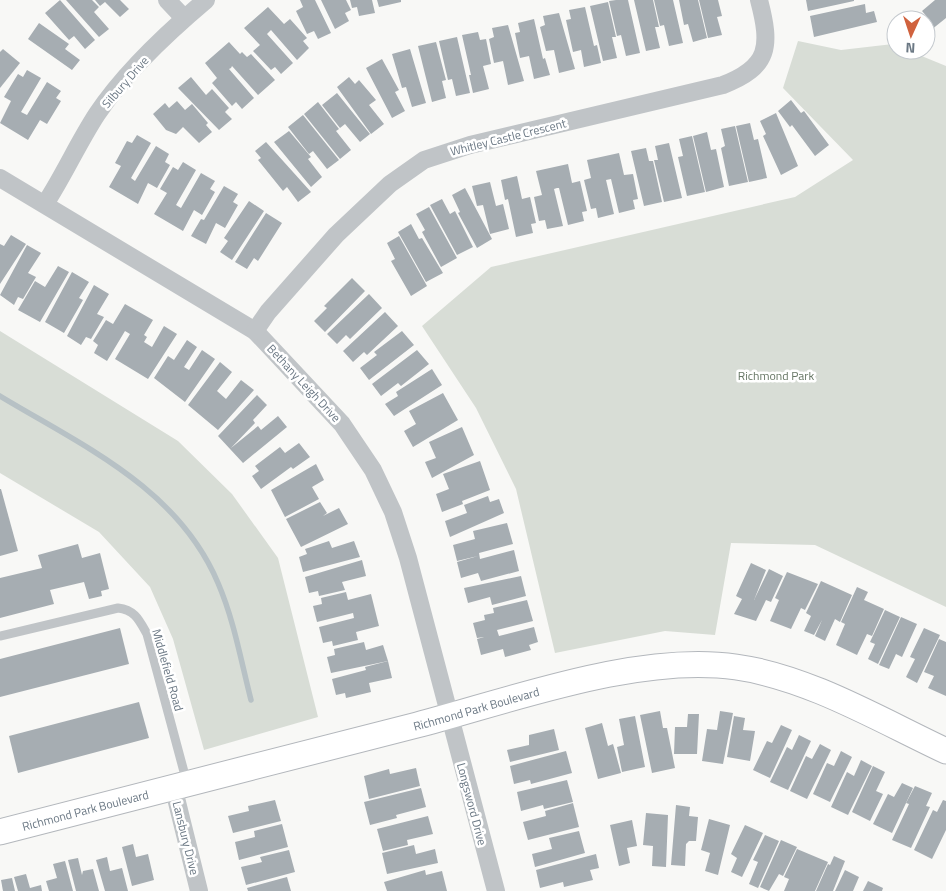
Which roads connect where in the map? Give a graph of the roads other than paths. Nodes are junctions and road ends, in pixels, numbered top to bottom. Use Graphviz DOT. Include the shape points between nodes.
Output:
graph roads {
  1 [pos="167,0"];
  2 [pos="206,0"];
  3 [pos="760,0"];
  4 [pos="184,18"];
  5 [pos="0,178"];
  6 [pos="45,204"];
  7 [pos="255,331"];
  8 [pos="0,636"];
  9 [pos="449,716"];
  10 [pos="946,752"];
  11 [pos="180,784"];
  12 [pos="0,832"];
  13 [pos="199,891"];
  14 [pos="496,891"];
  1 -- 4 [label="street"];
  2 -- 4 [label="street, Silbury Drive"];
  3 -- 7 [label="street, Whitley Castle Crescent" via="766,25 764,53 758,65 745,77 470,145 424,160 390,184 336,235"];
  4 -- 6 [label="street, Silbury Drive" via="117,87 97,114"];
  5 -- 6 [label="street, Bethany Leigh Drive"];
  6 -- 7 [label="street, Bethany Leigh Drive"];
  7 -- 9 [label="street, Bethany Leigh Drive" via="342,424 374,470 393,512 408,558"];
  8 -- 11 [label="lane, Middlefield Road" via="118,608 137,616 147,634"];
  9 -- 10 [label="street, Richmond Park Boulevard" via="625,672 703,664 738,667 805,685"];
  9 -- 11 [label="street, Richmond Park Boulevard"];
  9 -- 14 [label="street, Longsword Drive"];
  11 -- 12 [label="street, Richmond Park Boulevard"];
  11 -- 13 [label="street, Lansbury Drive"];
}
